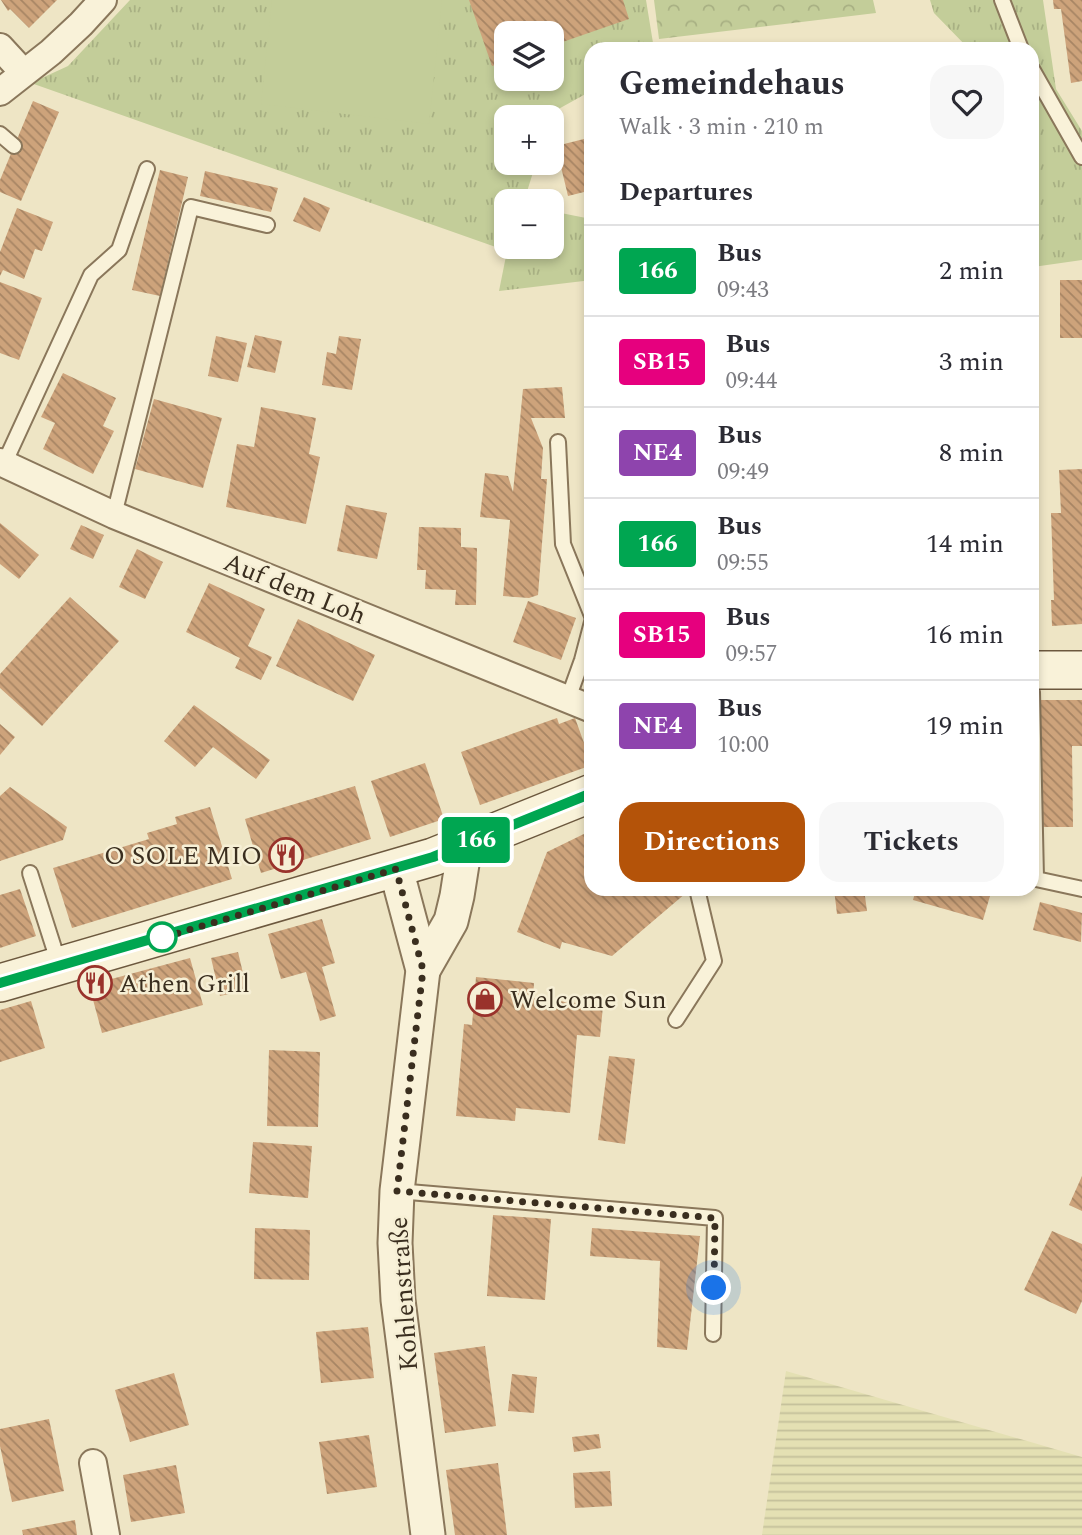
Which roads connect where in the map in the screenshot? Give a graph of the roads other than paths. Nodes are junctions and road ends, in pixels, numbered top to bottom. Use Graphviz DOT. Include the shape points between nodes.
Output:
graph roads {
  1 [pos="103,0"];
  2 [pos="1002,0"];
  3 [pos="1018,42"];
  4 [pos="0,47"];
  5 [pos="23,72"];
  6 [pos="1039,81"];
  7 [pos="0,92"];
  8 [pos="0,134"];
  9 [pos="14,146"];
  10 [pos="1082,158"];
  11 [pos="148,169"];
  12 [pos="267,225"];
  13 [pos="558,442"];
  14 [pos="2,463"];
  15 [pos="114,515"];
  16 [pos="584,596"];
  17 [pos="584,652"];
  18 [pos="1039,670"];
  19 [pos="1082,670"];
  20 [pos="580,704"];
  21 [pos="584,796"];
  22 [pos="465,845"];
  23 [pos="396,869"];
  24 [pos="30,873"];
  25 [pos="1039,880"];
  26 [pos="1082,889"];
  27 [pos="699,896"];
  28 [pos="59,965"];
  29 [pos="423,970"];
  30 [pos="0,984"];
  31 [pos="676,1020"];
  32 [pos="397,1191"];
  33 [pos="713,1334"];
  34 [pos="93,1463"];
  35 [pos="106,1535"];
  36 [pos="428,1535"];
  1 -- 5 [label="street" via="51,52"];
  2 -- 3 [label="lane"];
  4 -- 5 [label="street"];
  5 -- 7 [label="street"];
  6 -- 10 [label="lane"];
  8 -- 9 [label="lane"];
  11 -- 14 [label="lane" via="119,250 91,275"];
  12 -- 15 [label="lane" via="191,206"];
  13 -- 16 [label="lane" via="563,544"];
  14 -- 15 [label="street, Auf dem Loh"];
  15 -- 20 [label="street, Auf dem Loh"];
  17 -- 20 [label="lane"];
  18 -- 19 [label="main road"];
  21 -- 22 [label="main road"];
  22 -- 23 [label="main road"];
  22 -- 29 [label="street, Kohlenstraße" via="451,921"];
  23 -- 28 [label="main road"];
  23 -- 29 [label="street, Kohlenstraße"];
  24 -- 28 [label="lane"];
  25 -- 26 [label="lane"];
  27 -- 31 [label="lane" via="714,961"];
  28 -- 30 [label="main road"];
  29 -- 32 [label="street, Kohlenstraße"];
  32 -- 33 [label="lane" via="715,1218"];
  32 -- 36 [label="street, Kohlenstraße" via="398,1300"];
  34 -- 35 [label="street"];
}
